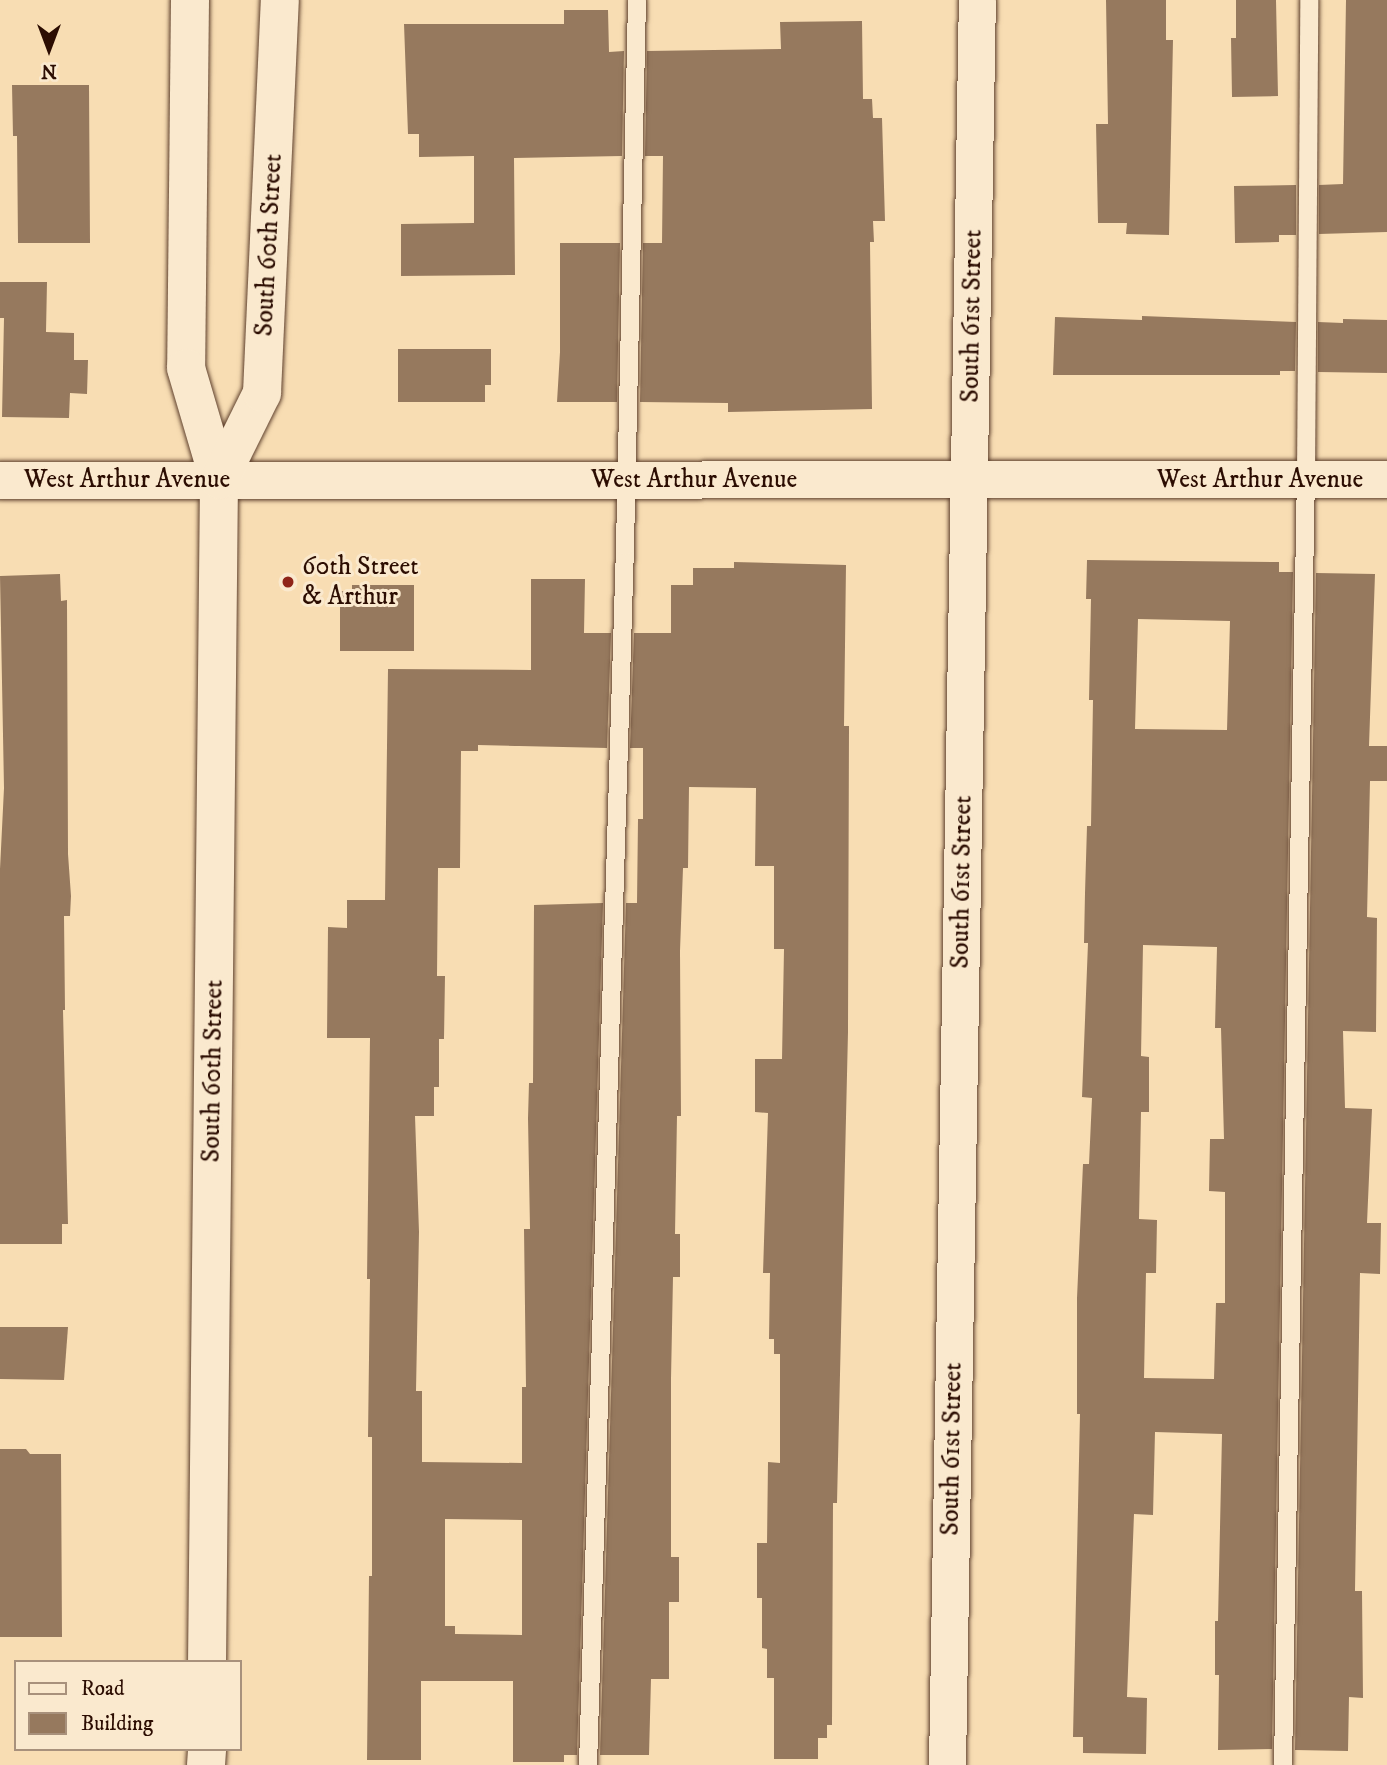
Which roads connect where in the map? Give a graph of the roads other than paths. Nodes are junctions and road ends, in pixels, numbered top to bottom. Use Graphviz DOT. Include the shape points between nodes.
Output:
graph roads {
  1 [pos="190,0"];
  2 [pos="280,0"];
  3 [pos="637,0"];
  4 [pos="977,0"];
  5 [pos="1309,0"];
  6 [pos="626,479"];
  7 [pos="1306,479"];
  8 [pos="1387,479"];
  9 [pos="0,480"];
  10 [pos="219,480"];
  11 [pos="968,482"];
  12 [pos="208,1660"];
  13 [pos="588,1765"];
  14 [pos="947,1765"];
  15 [pos="1283,1765"];
  1 -- 10 [label="main road, South 60th Street" via="186,368"];
  2 -- 10 [label="main road, South 60th Street" via="262,393"];
  3 -- 6 [label="lane"];
  4 -- 11 [label="street, South 61st Street"];
  5 -- 7 [label="lane"];
  6 -- 10 [label="street, West Arthur Avenue"];
  6 -- 11 [label="street, West Arthur Avenue"];
  6 -- 13 [label="lane"];
  7 -- 8 [label="street, West Arthur Avenue"];
  7 -- 11 [label="street, West Arthur Avenue"];
  7 -- 15 [label="lane"];
  9 -- 10 [label="street, West Arthur Avenue"];
  10 -- 12 [label="main road, South 60th Street"];
  11 -- 14 [label="street, South 61st Street"];
}
